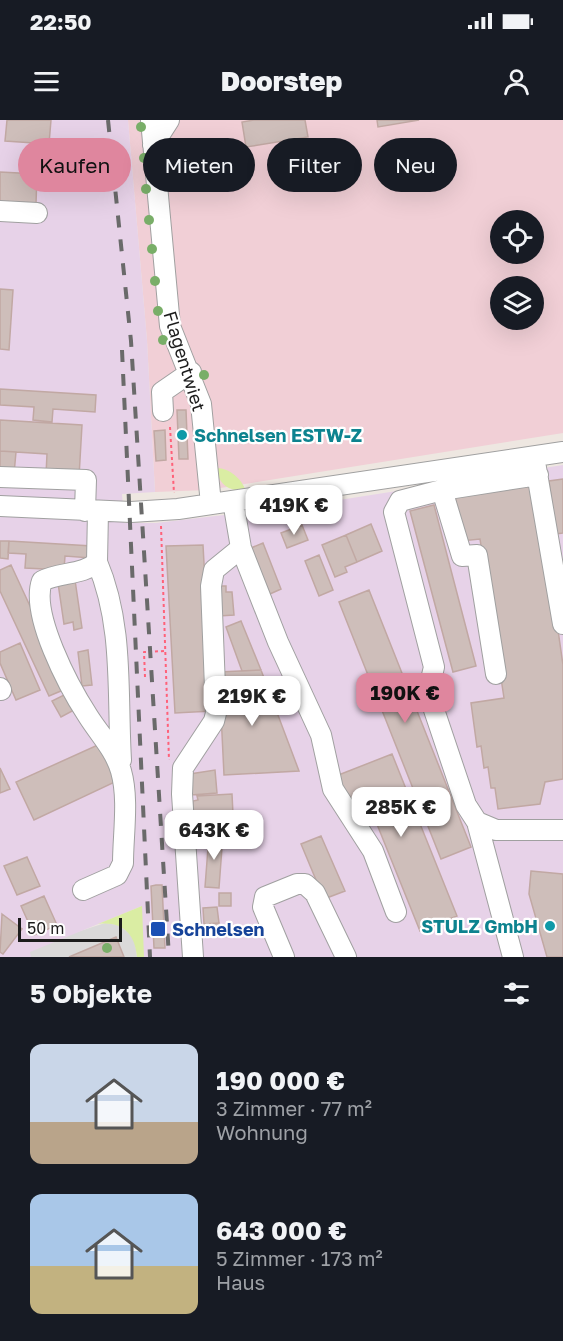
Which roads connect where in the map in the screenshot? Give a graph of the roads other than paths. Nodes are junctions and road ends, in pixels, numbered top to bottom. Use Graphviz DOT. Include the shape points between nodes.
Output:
graph roads {
  1 [pos="151,120"];
  2 [pos="169,120"];
  3 [pos="152,138"];
  4 [pos="158,138"];
  5 [pos="157,192"];
  6 [pos="0,210"];
  7 [pos="37,213"];
  8 [pos="191,372"];
  9 [pos="164,411"];
  10 [pos="563,452"];
  11 [pos="536,466"];
  12 [pos="0,477"];
  13 [pos="442,490"];
  14 [pos="233,501"];
  15 [pos="211,504"];
  16 [pos="0,506"];
  17 [pos="91,511"];
  18 [pos="241,548"];
  19 [pos="97,562"];
  20 [pos="563,624"];
  21 [pos="496,674"];
  22 [pos="122,772"];
  23 [pos="477,822"];
  24 [pos="563,830"];
  25 [pos="83,890"];
  26 [pos="396,912"];
  27 [pos="193,957"];
  28 [pos="284,957"];
  29 [pos="346,957"];
  30 [pos="513,957"];
  1 -- 3 [label="street, Flagentwiet"];
  2 -- 4 [label="street"];
  5 -- 8 [label="street, Flagentwiet" via="170,326"];
  6 -- 7 [label="street"];
  8 -- 9 [label="street" via="162,392"];
  8 -- 15 [label="street, Flagentwiet" via="201,404"];
  10 -- 11 [label="street"];
  11 -- 13 [label="street"];
  11 -- 14 [label="street"];
  11 -- 20 [label="street"];
  12 -- 17 [label="street" via="86,480"];
  13 -- 21 [label="street" via="462,556 477,555"];
  13 -- 23 [label="street" via="400,501 394,513 434,667 428,692 466,805"];
  14 -- 15 [label="street"];
  14 -- 18 [label="street"];
  15 -- 17 [label="street" via="160,511"];
  16 -- 17 [label="street"];
  17 -- 19 [label="street"];
  18 -- 26 [label="street" via="321,735 333,789 373,851"];
  18 -- 27 [label="street" via="214,570 211,586 216,713 183,768"];
  19 -- 22 [label="street" via="117,633"];
  19 -- 22 [label="street" via="90,569 42,581 39,608 71,684 111,747"];
  22 -- 25 [label="street" via="123,863 117,874"];
  23 -- 24 [label="street" via="496,830"];
  23 -- 30 [label="street"];
  28 -- 29 [label="street" via="263,908 265,897 305,884 315,893"];
}
